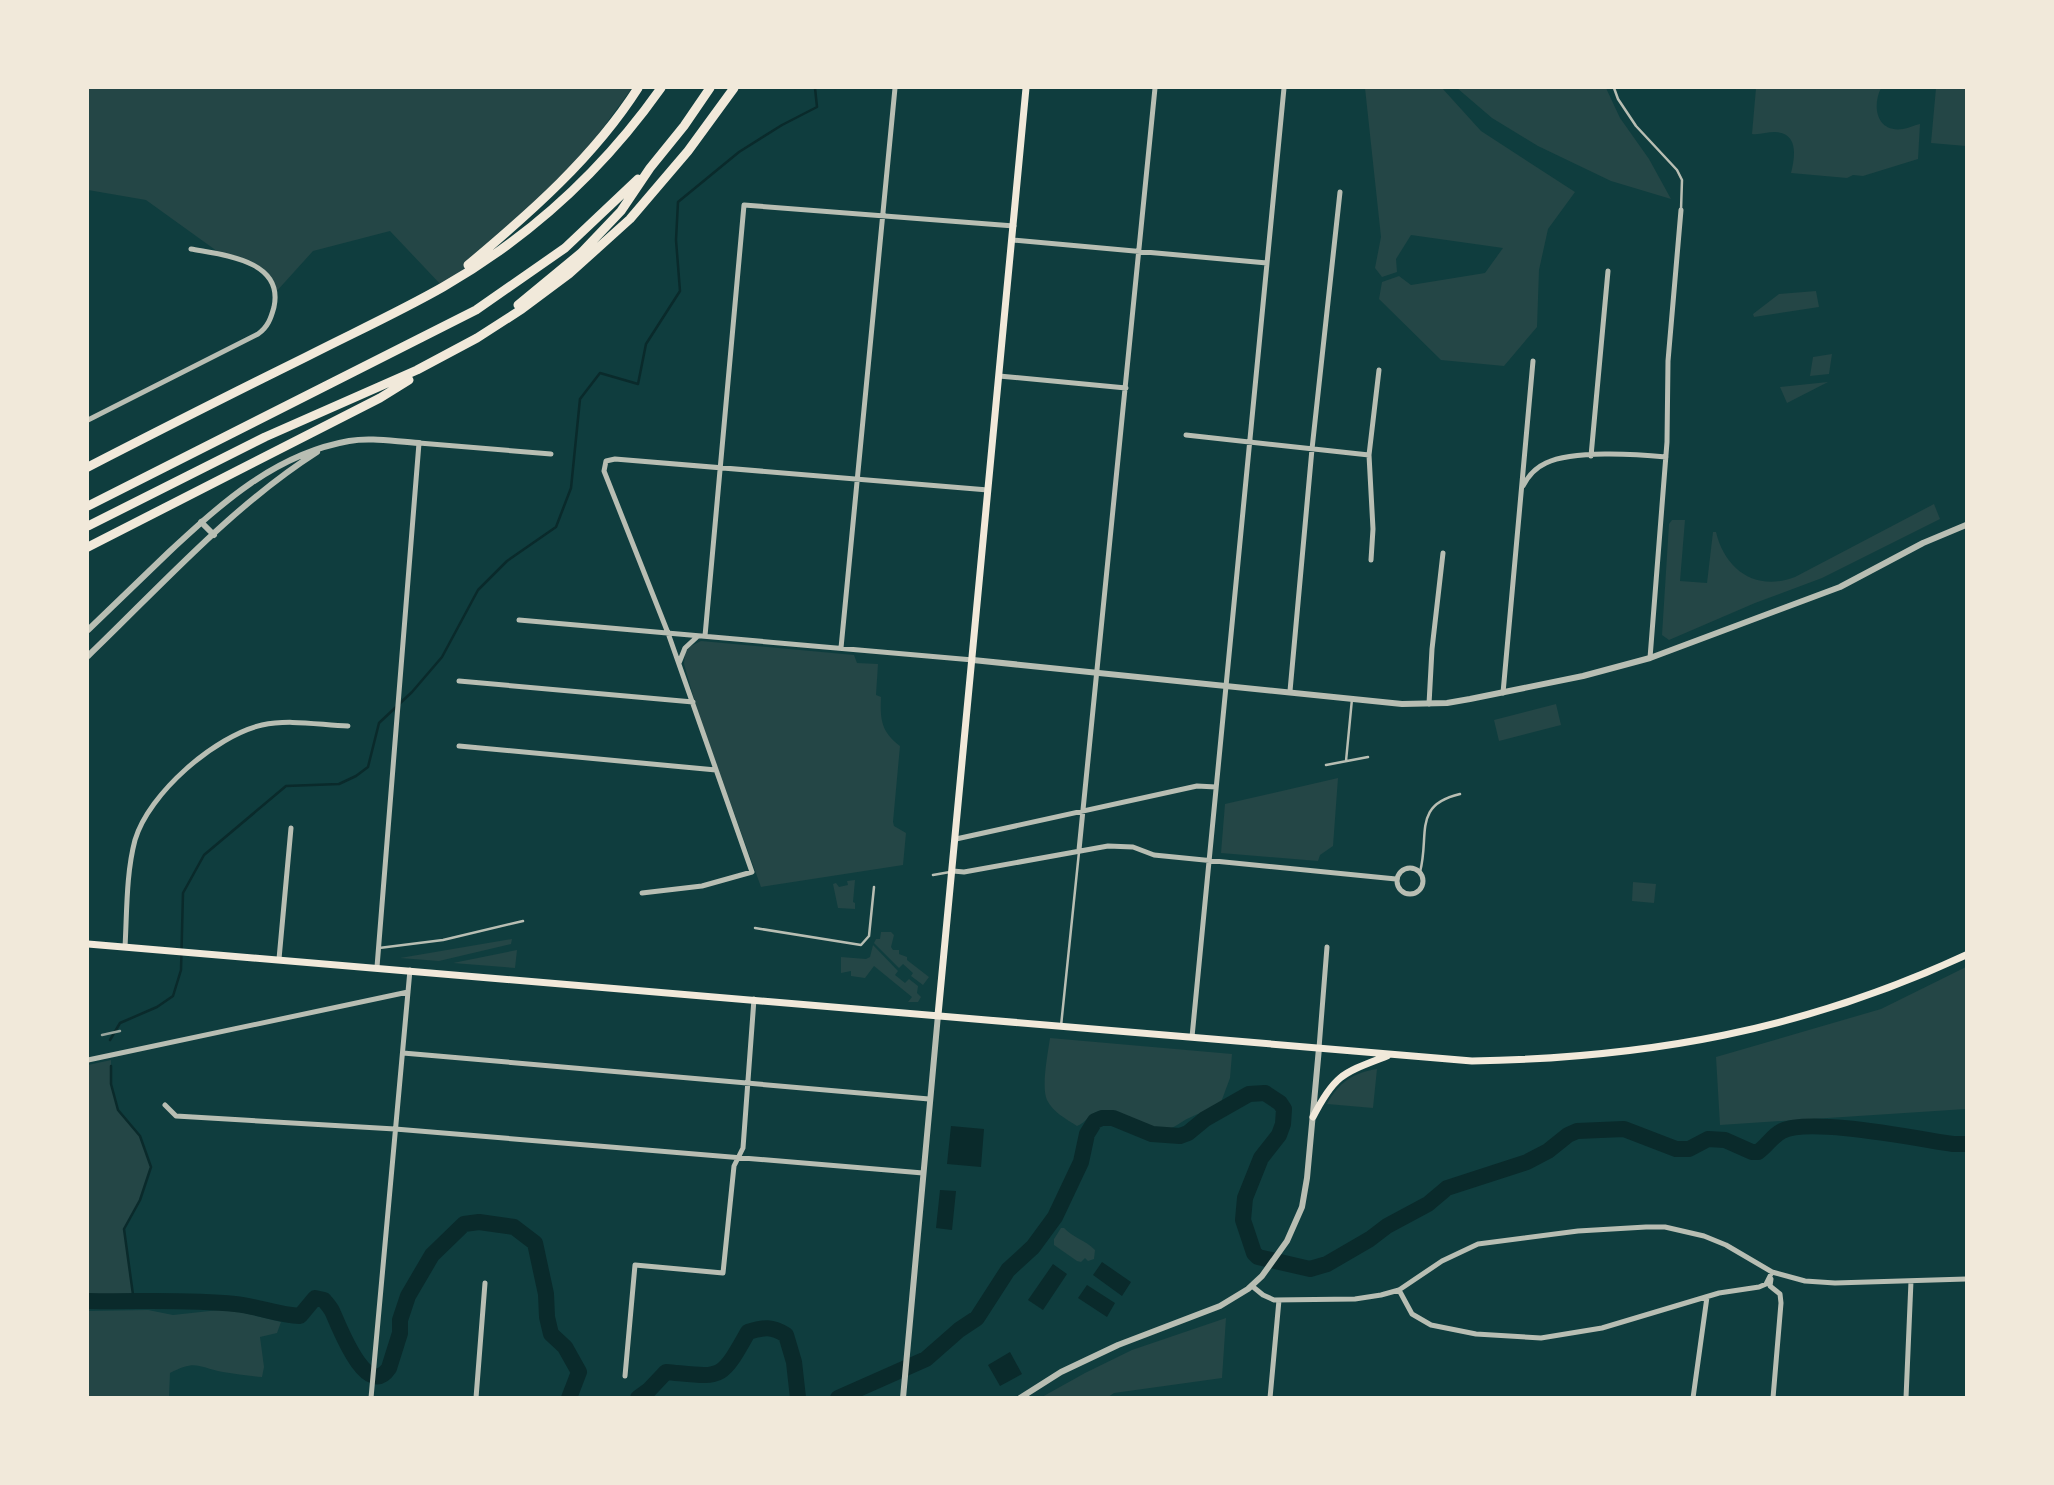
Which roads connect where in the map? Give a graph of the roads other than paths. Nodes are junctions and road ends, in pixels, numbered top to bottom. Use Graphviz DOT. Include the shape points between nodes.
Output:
graph roads {
  1 [pos="632,88"];
  2 [pos="638,88"];
  3 [pos="661,88"];
  4 [pos="710,88"];
  5 [pos="894,88"];
  6 [pos="1026,88"];
  7 [pos="1155,88"];
  8 [pos="1284,88"];
  9 [pos="1614,88"];
  10 [pos="732,89"];
  11 [pos="579,161"];
  12 [pos="650,168"];
  13 [pos="1340,192"];
  14 [pos="1681,210"];
  15 [pos="881,216"];
  16 [pos="1014,226"];
  17 [pos="1012,240"];
  18 [pos="191,249"];
  19 [pos="1140,252"];
  20 [pos="1267,263"];
  21 [pos="1608,271"];
  22 [pos="443,286"];
  23 [pos="1533,361"];
  24 [pos="1379,370"];
  25 [pos="999,376"];
  26 [pos="1126,388"];
  27 [pos="88,420"];
  28 [pos="1186,435"];
  29 [pos="419,443"];
  30 [pos="1249,443"];
  31 [pos="325,448"];
  32 [pos="1312,449"];
  33 [pos="551,454"];
  34 [pos="1369,456"];
  35 [pos="1591,456"];
  36 [pos="1666,457"];
  37 [pos="88,467"];
  38 [pos="720,467"];
  39 [pos="857,479"];
  40 [pos="988,490"];
  41 [pos="1521,496"];
  42 [pos="88,506"];
  43 [pos="201,522"];
  44 [pos="1966,525"];
  45 [pos="88,526"];
  46 [pos="214,535"];
  47 [pos="88,547"];
  48 [pos="1443,553"];
  49 [pos="1371,560"];
  50 [pos="519,620"];
  51 [pos="88,630"];
  52 [pos="668,633"];
  53 [pos="701,636"];
  54 [pos="841,648"];
  55 [pos="88,656"];
  56 [pos="1650,658"];
  57 [pos="973,660"];
  58 [pos="679,663"];
  59 [pos="1099,672"];
  60 [pos="459,681"];
  61 [pos="1225,685"];
  62 [pos="1290,691"];
  63 [pos="1503,693"];
  64 [pos="1352,699"];
  65 [pos="692,702"];
  66 [pos="1429,704"];
  67 [pos="348,726"];
  68 [pos="459,746"];
  69 [pos="1368,757"];
  70 [pos="1346,761"];
  71 [pos="1326,765"];
  72 [pos="716,770"];
  73 [pos="1216,787"];
  74 [pos="1460,794"];
  75 [pos="1085,812"];
  76 [pos="291,828"];
  77 [pos="956,839"];
  78 [pos="1079,850"];
  79 [pos="1208,860"];
  80 [pos="953,871"];
  81 [pos="1420,872"];
  82 [pos="933,875"];
  83 [pos="1396,879"];
  84 [pos="874,887"];
  85 [pos="642,893"];
  86 [pos="523,921"];
  87 [pos="755,928"];
  88 [pos="88,944"];
  89 [pos="125,947"];
  90 [pos="1327,947"];
  91 [pos="379,948"];
  92 [pos="1966,955"];
  93 [pos="279,959"];
  94 [pos="377,967"];
  95 [pos="411,970"];
  96 [pos="408,992"];
  97 [pos="754,999"];
  98 [pos="938,1015"];
  99 [pos="1061,1026"];
  100 [pos="1192,1037"];
  101 [pos="1320,1048"];
  102 [pos="403,1053"];
  103 [pos="1388,1055"];
  104 [pos="88,1060"];
  105 [pos="749,1081"];
  106 [pos="929,1099"];
  107 [pos="165,1105"];
  108 [pos="1313,1117"];
  109 [pos="396,1129"];
  110 [pos="738,1156"];
  111 [pos="923,1173"];
  112 [pos="1772,1272"];
  113 [pos="1966,1279"];
  114 [pos="1911,1281"];
  115 [pos="485,1283"];
  116 [pos="1252,1286"];
  117 [pos="1399,1290"];
  118 [pos="1707,1297"];
  119 [pos="1279,1300"];
  120 [pos="625,1376"];
  121 [pos="371,1398"];
  122 [pos="476,1398"];
  123 [pos="903,1398"];
  124 [pos="1020,1398"];
  125 [pos="1270,1398"];
  126 [pos="1693,1398"];
  127 [pos="1773,1398"];
  128 [pos="1906,1398"];
  1 -- 11 [label="highway"];
  2 -- 11 [label="highway" via="607,132"];
  3 -- 22 [label="highway" via="602,161 550,213"];
  4 -- 12 [label="highway"];
  5 -- 15 [label="street"];
  6 -- 16 [label="main road"];
  7 -- 19 [label="street"];
  8 -- 20 [label="street"];
  9 -- 14 [label="lane" via="1636,126 1677,170 1682,180"];
  10 -- 45 [label="highway" via="646,201 559,282 514,314 418,370"];
  11 -- 22 [label="highway" via="501,238"];
  12 -- 42 [label="highway" via="565,248 476,310"];
  12 -- 47 [label="highway" via="621,211 581,253 482,332 380,398"];
  13 -- 32 [label="street"];
  14 -- 36 [label="street" via="1667,369"];
  15 -- 16 [label="street"];
  15 -- 38 [label="street" via="744,205"];
  15 -- 39 [label="street"];
  16 -- 17 [label="main road"];
  17 -- 19 [label="street"];
  17 -- 25 [label="main road"];
  18 -- 27 [label="street" via="258,266 275,293 269,322 258,334"];
  19 -- 20 [label="street"];
  19 -- 26 [label="street"];
  20 -- 30 [label="street"];
  21 -- 35 [label="street"];
  22 -- 37 [label="highway"];
  23 -- 41 [label="street"];
  24 -- 34 [label="street"];
  25 -- 26 [label="street"];
  25 -- 40 [label="main road"];
  26 -- 59 [label="street"];
  28 -- 30 [label="street"];
  29 -- 31 [label="street" via="363,440"];
  29 -- 33 [label="street"];
  29 -- 91 [label="street"];
  30 -- 32 [label="street"];
  30 -- 61 [label="street"];
  31 -- 43 [label="street" via="260,476"];
  31 -- 46 [label="street" via="288,471"];
  32 -- 34 [label="street"];
  32 -- 62 [label="street"];
  34 -- 49 [label="street"];
  35 -- 36 [label="street"];
  35 -- 41 [label="street" via="1543,464 1527,479"];
  36 -- 56 [label="street"];
  38 -- 39 [label="street"];
  38 -- 52 [label="street" via="606,461 604,471"];
  38 -- 53 [label="street"];
  39 -- 40 [label="street"];
  39 -- 54 [label="street"];
  40 -- 57 [label="main road"];
  41 -- 63 [label="street"];
  43 -- 46 [label="street"];
  43 -- 51 [label="street"];
  44 -- 56 [label="street" via="1848,583"];
  46 -- 55 [label="street"];
  48 -- 66 [label="street"];
  50 -- 52 [label="street"];
  52 -- 53 [label="street"];
  52 -- 58 [label="street"];
  53 -- 54 [label="street"];
  53 -- 58 [label="street" via="685,648"];
  54 -- 57 [label="street"];
  56 -- 63 [label="street"];
  57 -- 59 [label="street"];
  57 -- 77 [label="main road"];
  58 -- 65 [label="street"];
  59 -- 61 [label="street"];
  59 -- 75 [label="street"];
  60 -- 65 [label="street"];
  61 -- 62 [label="street"];
  61 -- 73 [label="street"];
  62 -- 64 [label="street"];
  63 -- 66 [label="street"];
  64 -- 66 [label="street"];
  64 -- 70 [label="lane"];
  65 -- 72 [label="street"];
  67 -- 89 [label="street" via="287,723 247,730 197,761 160,796 143,821 134,847"];
  68 -- 72 [label="street"];
  69 -- 70 [label="lane"];
  70 -- 71 [label="lane"];
  72 -- 85 [label="street" via="752,872"];
  73 -- 75 [label="street" via="1197,786"];
  73 -- 79 [label="street"];
  74 -- 81 [label="lane" via="1439,800 1429,811"];
  75 -- 77 [label="street"];
  75 -- 78 [label="street"];
  76 -- 93 [label="street"];
  77 -- 80 [label="main road"];
  78 -- 79 [label="street" via="1123,846 1148,854"];
  78 -- 80 [label="street"];
  78 -- 99 [label="lane"];
  79 -- 83 [label="street"];
  79 -- 100 [label="street"];
  80 -- 82 [label="lane"];
  80 -- 98 [label="main road"];
  81 -- 83 [label="street" via="1406,868"];
  81 -- 83 [label="street" via="1423,882 1413,894 1399,889"];
  84 -- 87 [label="lane" via="869,936 861,945"];
  86 -- 91 [label="lane" via="443,940"];
  88 -- 89 [label="main road"];
  89 -- 93 [label="main road"];
  90 -- 101 [label="street"];
  91 -- 94 [label="street"];
  92 -- 103 [label="main road" via="1924,975 1821,1011 1690,1043 1538,1059 1472,1061"];
  93 -- 94 [label="main road"];
  94 -- 95 [label="main road"];
  95 -- 96 [label="street"];
  95 -- 97 [label="main road"];
  96 -- 102 [label="street"];
  96 -- 104 [label="street"];
  97 -- 98 [label="main road"];
  97 -- 105 [label="street"];
  98 -- 99 [label="main road"];
  98 -- 106 [label="street"];
  99 -- 100 [label="main road"];
  100 -- 101 [label="main road"];
  101 -- 103 [label="main road"];
  101 -- 108 [label="street"];
  102 -- 105 [label="street"];
  102 -- 109 [label="street"];
  103 -- 108 [label="main road" via="1338,1077"];
  105 -- 106 [label="street"];
  105 -- 110 [label="street" via="743,1147"];
  106 -- 111 [label="street"];
  107 -- 109 [label="street" via="176,1116"];
  108 -- 116 [label="street" via="1302,1207 1281,1251"];
  109 -- 110 [label="street"];
  109 -- 121 [label="street"];
  110 -- 111 [label="street"];
  110 -- 120 [label="street" via="723,1273 635,1265"];
  111 -- 123 [label="street"];
  112 -- 114 [label="street" via="1820,1283"];
  112 -- 117 [label="street" via="1704,1236 1646,1227 1478,1244"];
  112 -- 118 [label="street" via="1764,1286"];
  112 -- 127 [label="street" via="1770,1286 1780,1294 1781,1303"];
  113 -- 114 [label="street"];
  114 -- 128 [label="street"];
  115 -- 122 [label="street"];
  116 -- 119 [label="street" via="1267,1298"];
  116 -- 124 [label="street" via="1208,1312 1144,1334 1062,1372"];
  117 -- 118 [label="street" via="1412,1314 1431,1325 1519,1338 1591,1331"];
  117 -- 119 [label="street" via="1368,1298"];
  118 -- 126 [label="street"];
  119 -- 125 [label="street"];
}
